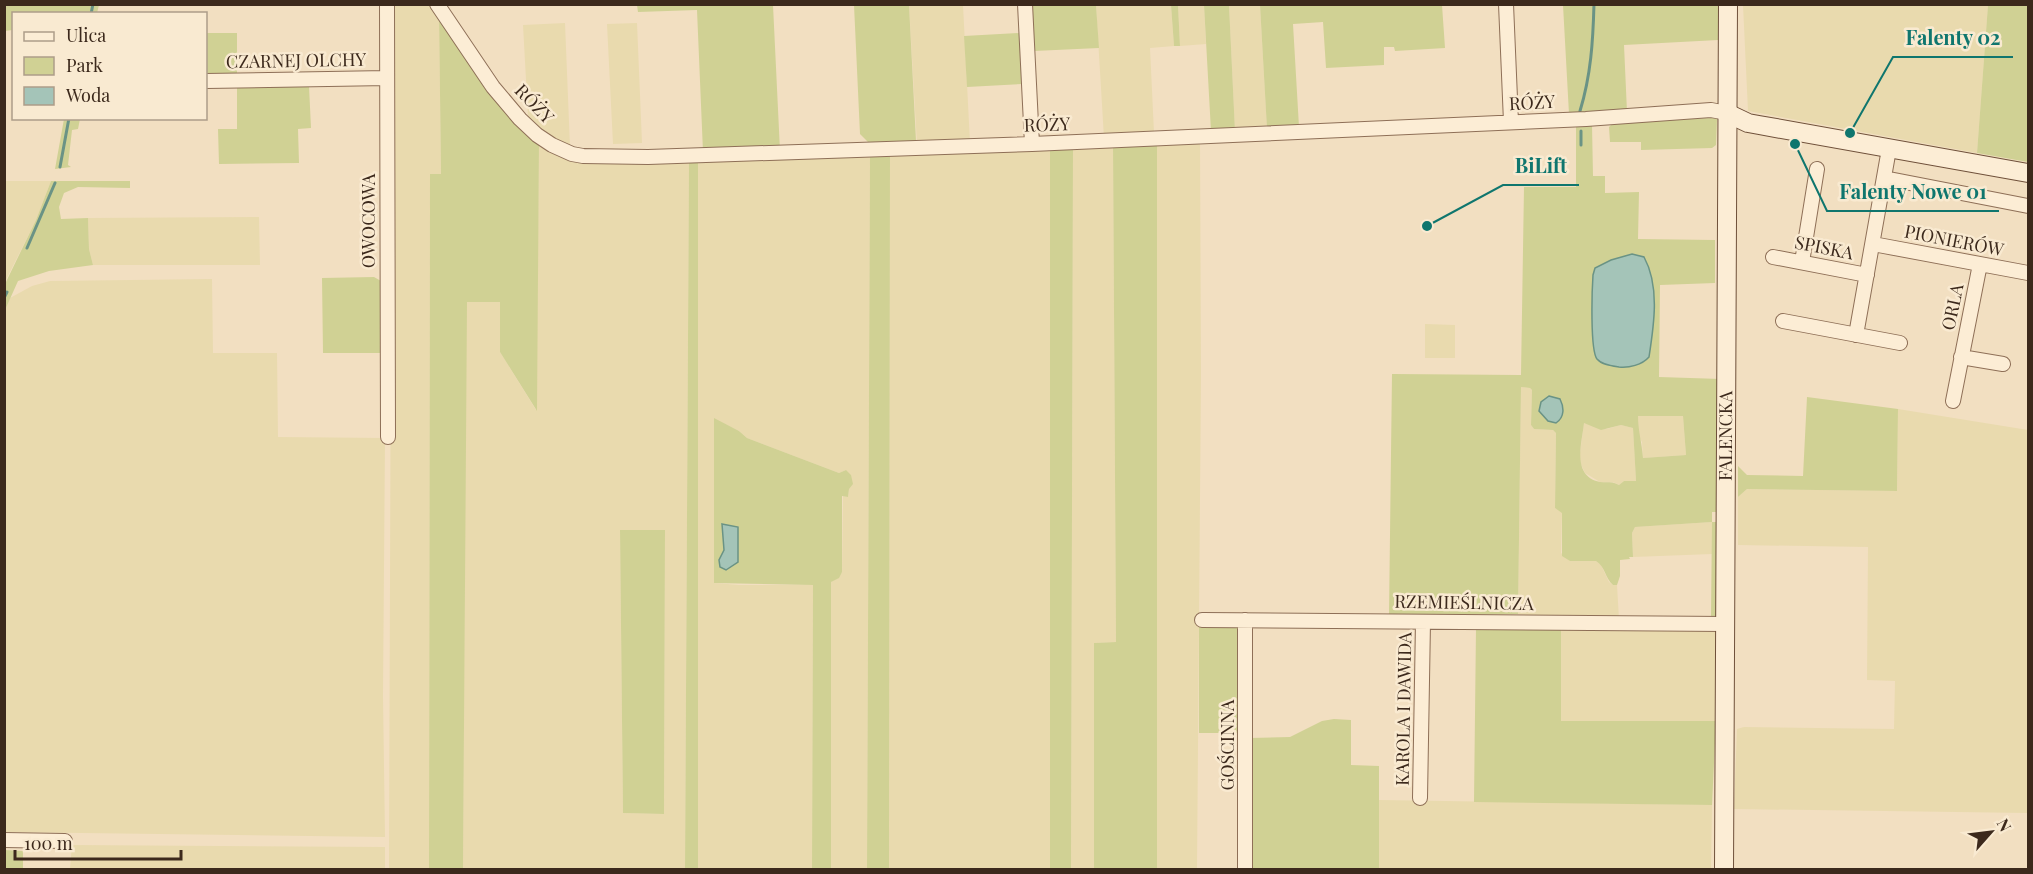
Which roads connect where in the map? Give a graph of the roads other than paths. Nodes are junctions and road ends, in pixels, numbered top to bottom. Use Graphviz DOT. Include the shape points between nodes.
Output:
graph roads {
  1 [pos="387,4"];
  2 [pos="437,4"];
  3 [pos="1025,4"];
  4 [pos="1506,4"];
  5 [pos="1728,4"];
  6 [pos="387,78"];
  7 [pos="207,81"];
  8 [pos="1727,113"];
  9 [pos="1511,122"];
  10 [pos="1032,144"];
  11 [pos="1889,149"];
  12 [pos="1817,169"];
  13 [pos="2028,173"];
  14 [pos="1884,178"];
  15 [pos="2028,206"];
  16 [pos="1873,244"];
  17 [pos="1773,257"];
  18 [pos="1802,262"];
  19 [pos="1980,264"];
  20 [pos="2028,273"];
  21 [pos="1867,275"];
  22 [pos="1783,321"];
  23 [pos="1856,334"];
  24 [pos="1900,343"];
  25 [pos="1961,357"];
  26 [pos="2003,364"];
  27 [pos="1953,401"];
  28 [pos="388,437"];
  29 [pos="1203,620"];
  30 [pos="1245,620"];
  31 [pos="1423,621"];
  32 [pos="1725,624"];
  33 [pos="1420,798"];
  34 [pos="4,840"];
  35 [pos="65,841"];
  36 [pos="1245,870"];
  37 [pos="1724,870"];
  1 -- 6 [label="street, OWOCOWA"];
  2 -- 10 [label="street, RÓŻY" via="493,87 520,119 537,135 572,154 648,157"];
  3 -- 10 [label="street"];
  4 -- 9 [label="street"];
  5 -- 8 [label="street, FALENCKA"];
  6 -- 7 [label="street, CZARNEJ OLCHY"];
  6 -- 28 [label="street, OWOCOWA"];
  8 -- 9 [label="street, RÓŻY" via="1711,110"];
  8 -- 11 [label="street" via="1748,123"];
  8 -- 32 [label="street, FALENCKA"];
  9 -- 10 [label="street, RÓŻY"];
  11 -- 13 [label="street"];
  11 -- 14 [label="street"];
  12 -- 18 [label="street"];
  14 -- 15 [label="street"];
  14 -- 16 [label="street"];
  16 -- 19 [label="street, PIONIERÓW"];
  16 -- 21 [label="street"];
  17 -- 18 [label="street, SPISKA"];
  18 -- 21 [label="street, SPISKA"];
  19 -- 20 [label="street, PIONIERÓW"];
  19 -- 25 [label="street, ORLA"];
  21 -- 23 [label="street"];
  22 -- 23 [label="street"];
  23 -- 24 [label="street"];
  25 -- 26 [label="street, ORLA"];
  25 -- 27 [label="street, ORLA"];
  29 -- 30 [label="street, RZEMIEŚLNICZA"];
  30 -- 31 [label="street, RZEMIEŚLNICZA"];
  30 -- 36 [label="street, GOŚCINNA"];
  31 -- 32 [label="street, RZEMIEŚLNICZA"];
  31 -- 33 [label="street, KAROLA I DAWIDA"];
  32 -- 37 [label="street, FALENCKA"];
  34 -- 35 [label="street"];
}
